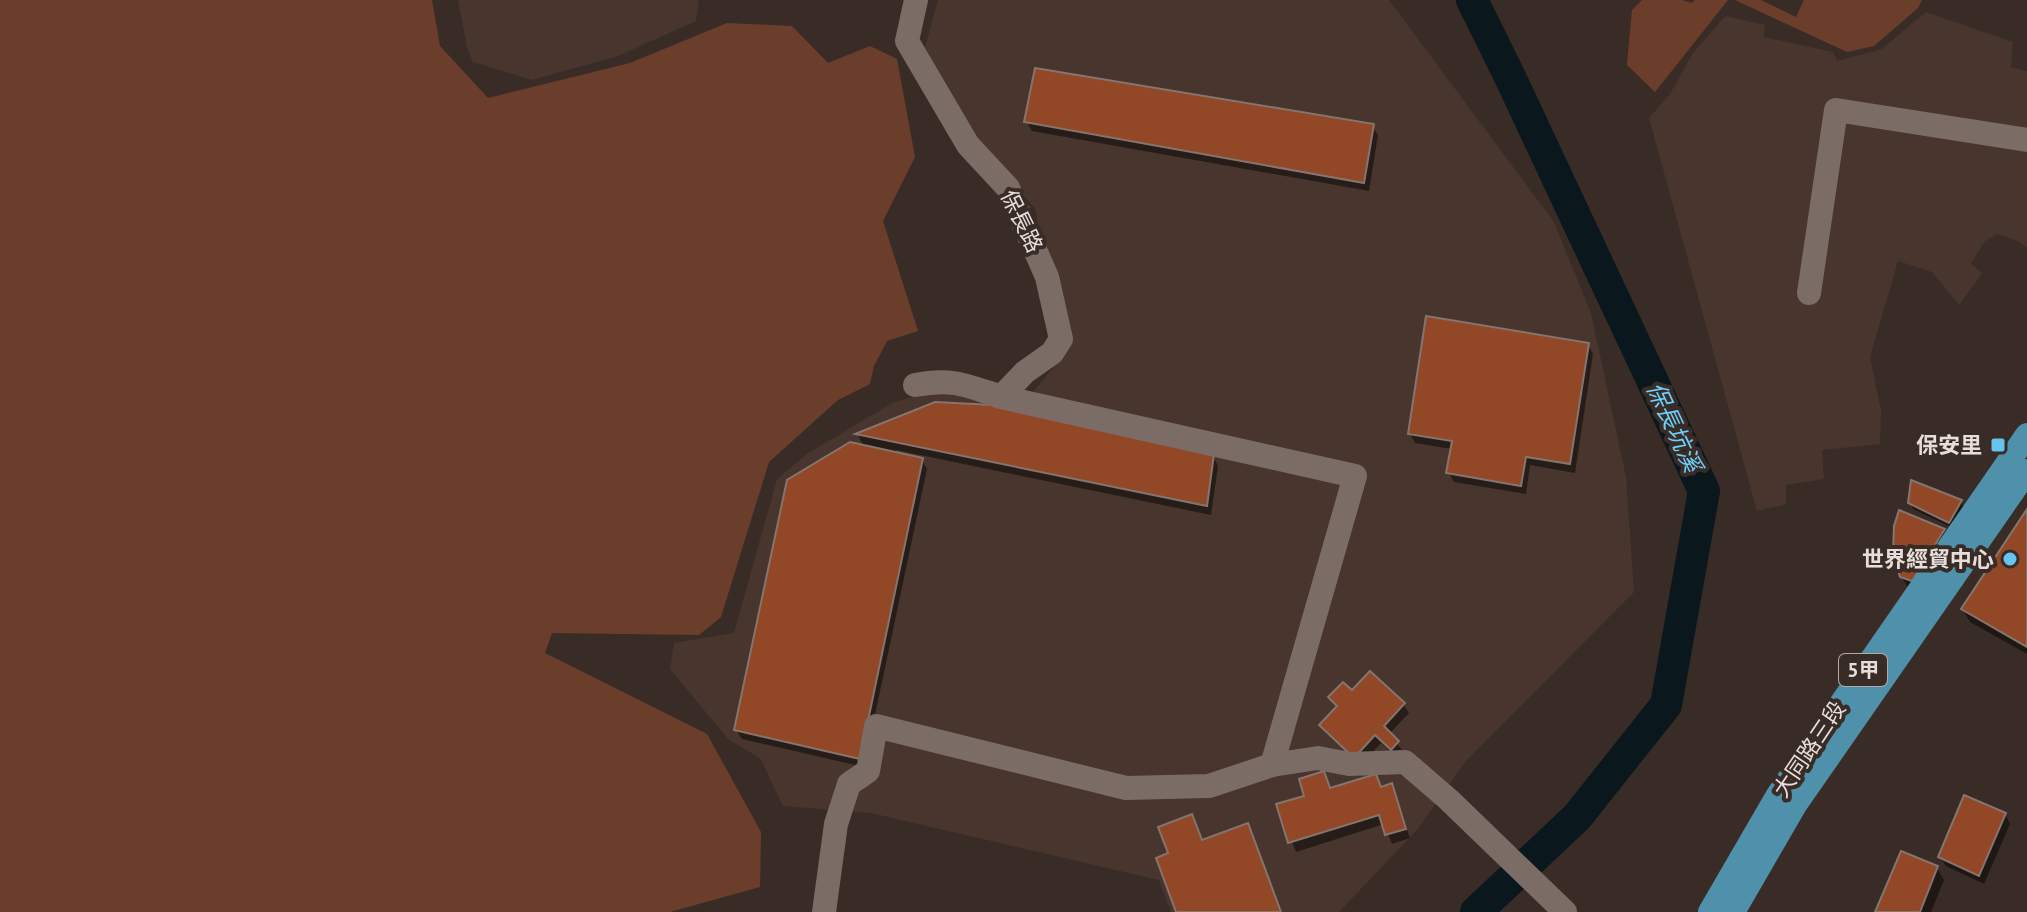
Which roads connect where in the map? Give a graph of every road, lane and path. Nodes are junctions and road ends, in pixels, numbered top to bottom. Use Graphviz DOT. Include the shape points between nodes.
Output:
graph roads {
  1 [pos="916,0"];
  2 [pos="2027,140"];
  3 [pos="1809,293"];
  4 [pos="915,385"];
  5 [pos="1001,397"];
  6 [pos="2027,435"];
  7 [pos="2027,471"];
  8 [pos="1272,765"];
  9 [pos="1729,907"];
  10 [pos="824,912"];
  11 [pos="1565,912"];
  1 -- 5 [label="street, 保長路" via="907,41 968,145 1008,188 1037,250 1058,321 1061,339 1052,353"];
  2 -- 3 [label="street" via="1836,110"];
  4 -- 5 [label="street" via="941,380"];
  5 -- 8 [label="street" via="1355,476"];
  6 -- 9 [label="main road, 大同路三段 / 5甲" via="1778,795"];
  7 -- 9 [label="main road, 大同路三段 / 5甲"];
  8 -- 10 [label="street" via="1209,786 1126,788 876,726 868,771 849,784 836,824"];
  8 -- 11 [label="street" via="1318,758 1349,764 1405,762"];
}
